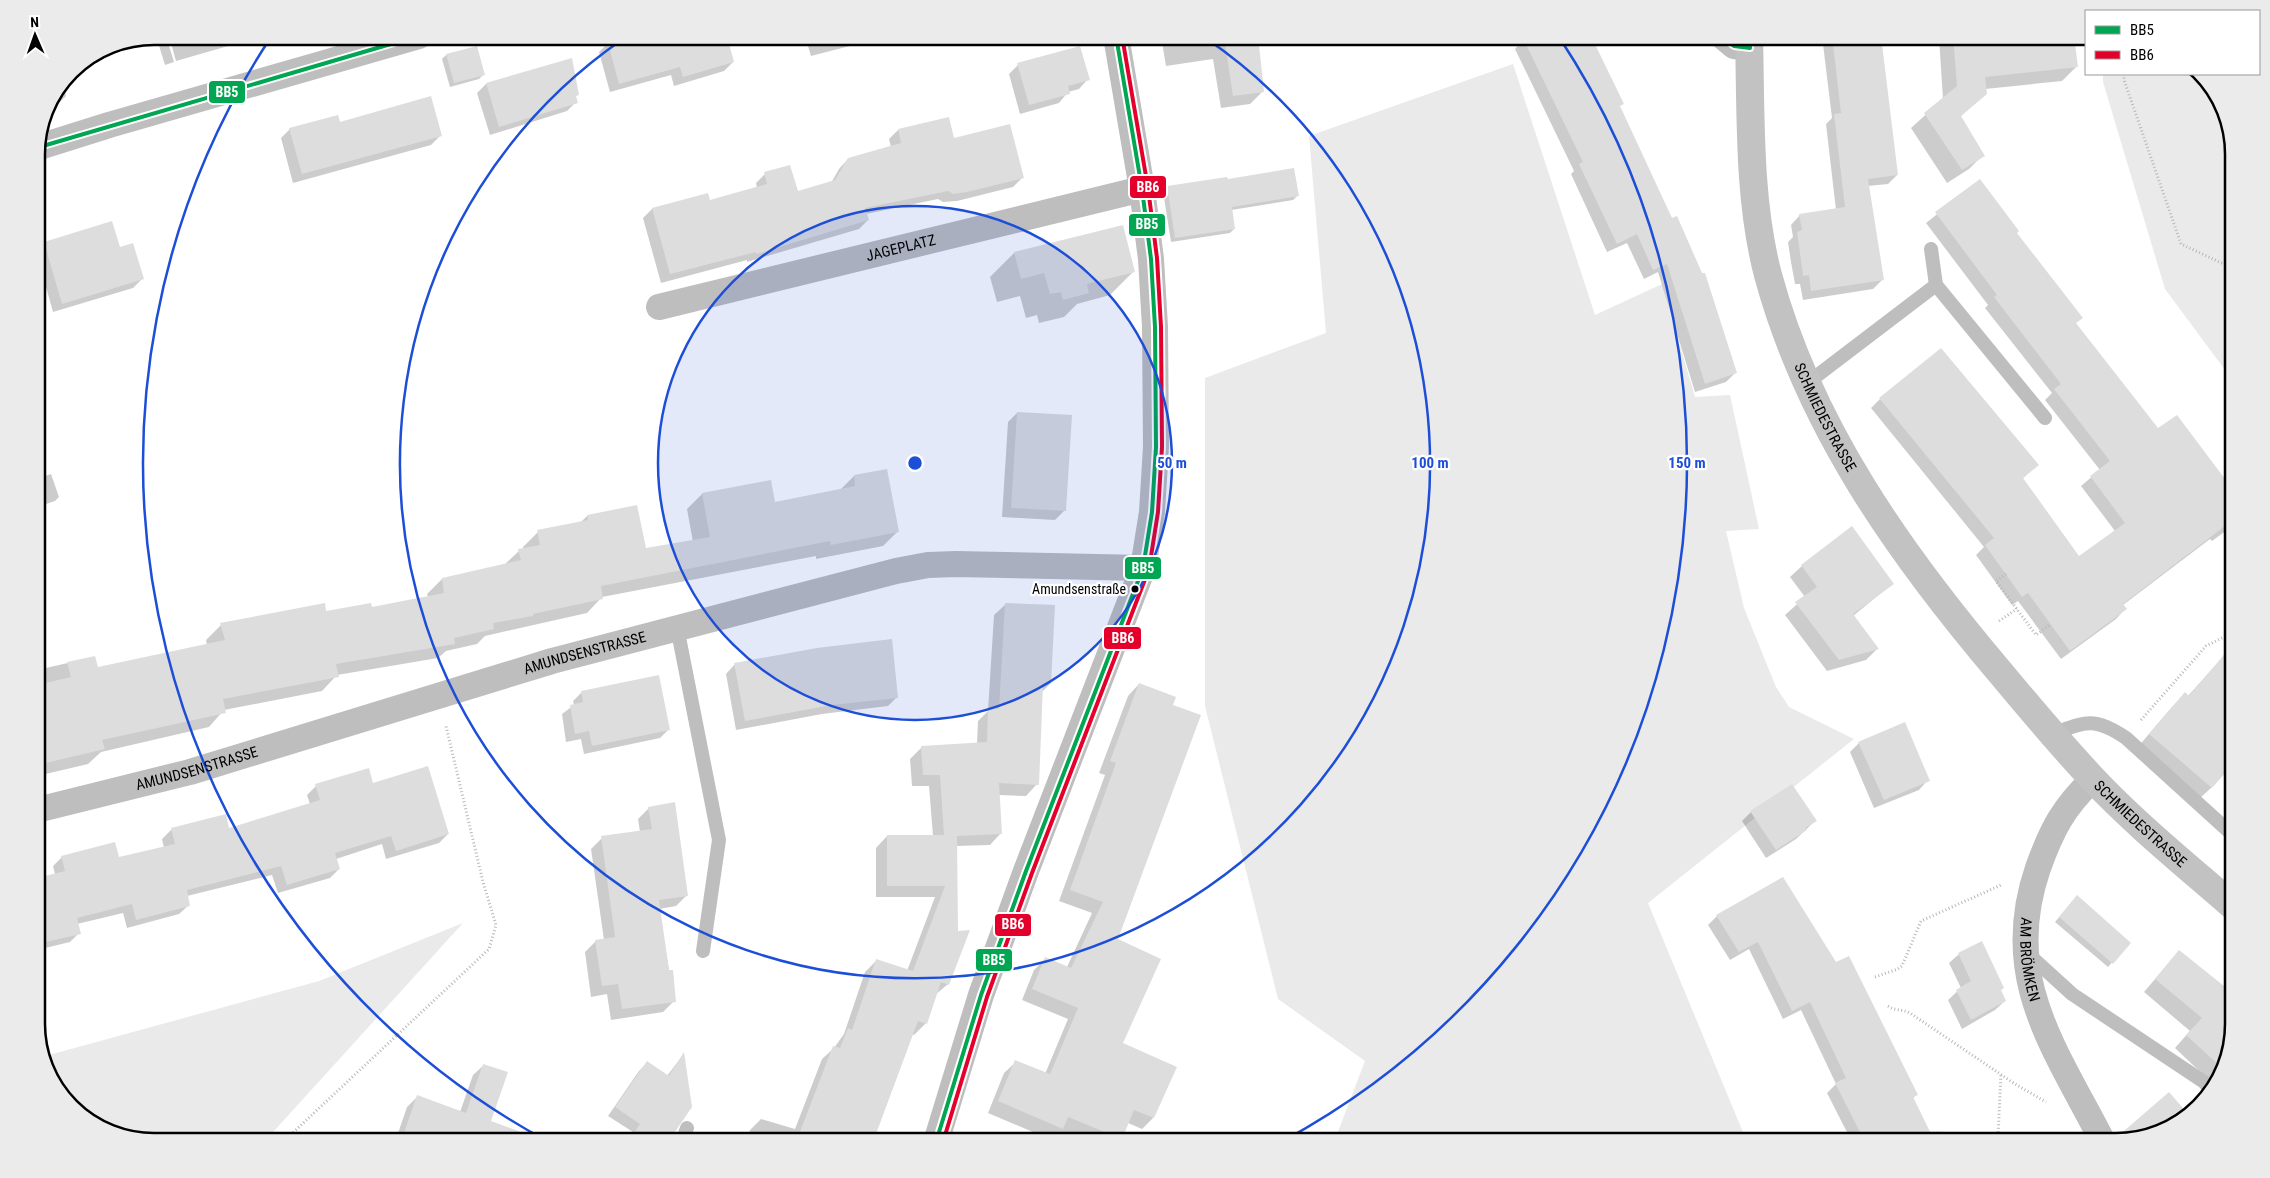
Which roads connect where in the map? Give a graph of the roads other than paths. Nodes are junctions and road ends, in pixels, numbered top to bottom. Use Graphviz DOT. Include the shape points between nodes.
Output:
graph roads {
  1 [pos="388,45"];
  2 [pos="1118,45"];
  3 [pos="1749,45"];
  4 [pos="45,145"];
  5 [pos="1142,189"];
  6 [pos="1931,249"];
  7 [pos="1936,284"];
  8 [pos="658,307"];
  9 [pos="1806,384"];
  10 [pos="2045,418"];
  11 [pos="1144,568"];
  12 [pos="676,627"];
  13 [pos="2053,734"];
  14 [pos="2092,778"];
  15 [pos="45,808"];
  16 [pos="2225,828"];
  17 [pos="2225,899"];
  18 [pos="2024,950"];
  19 [pos="703,951"];
  20 [pos="2207,1085"];
  21 [pos="939,1133"];
  22 [pos="2101,1133"];
  1 -- 4 [label="street"];
  2 -- 5 [label="street"];
  3 -- 9 [label="main road, SCHMIEDESTRASSE" via="1755,188 1767,273"];
  5 -- 8 [label="street, JAGEPLATZ"];
  5 -- 11 [label="street" via="1151,269 1157,390 1152,512"];
  6 -- 7 [label="lane"];
  7 -- 9 [label="lane"];
  7 -- 10 [label="lane"];
  9 -- 13 [label="main road, SCHMIEDESTRASSE" via="1841,454 1882,519 1942,603"];
  11 -- 12 [label="street, AMUNDSENSTRASSE" via="928,565"];
  11 -- 21 [label="street" via="1026,871 981,996"];
  12 -- 15 [label="street, AMUNDSENSTRASSE" via="552,661 190,772"];
  12 -- 19 [label="lane" via="719,840"];
  13 -- 14 [label="main road, SCHMIEDESTRASSE"];
  13 -- 16 [label="lane" via="2083,722 2097,722 2111,728"];
  14 -- 17 [label="main road, SCHMIEDESTRASSE"];
  14 -- 18 [label="street, AM BRÖMKEN" via="2071,800 2046,847 2029,899"];
  18 -- 20 [label="lane" via="2072,994"];
  18 -- 22 [label="street, AM BRÖMKEN" via="2038,1014"];
}
